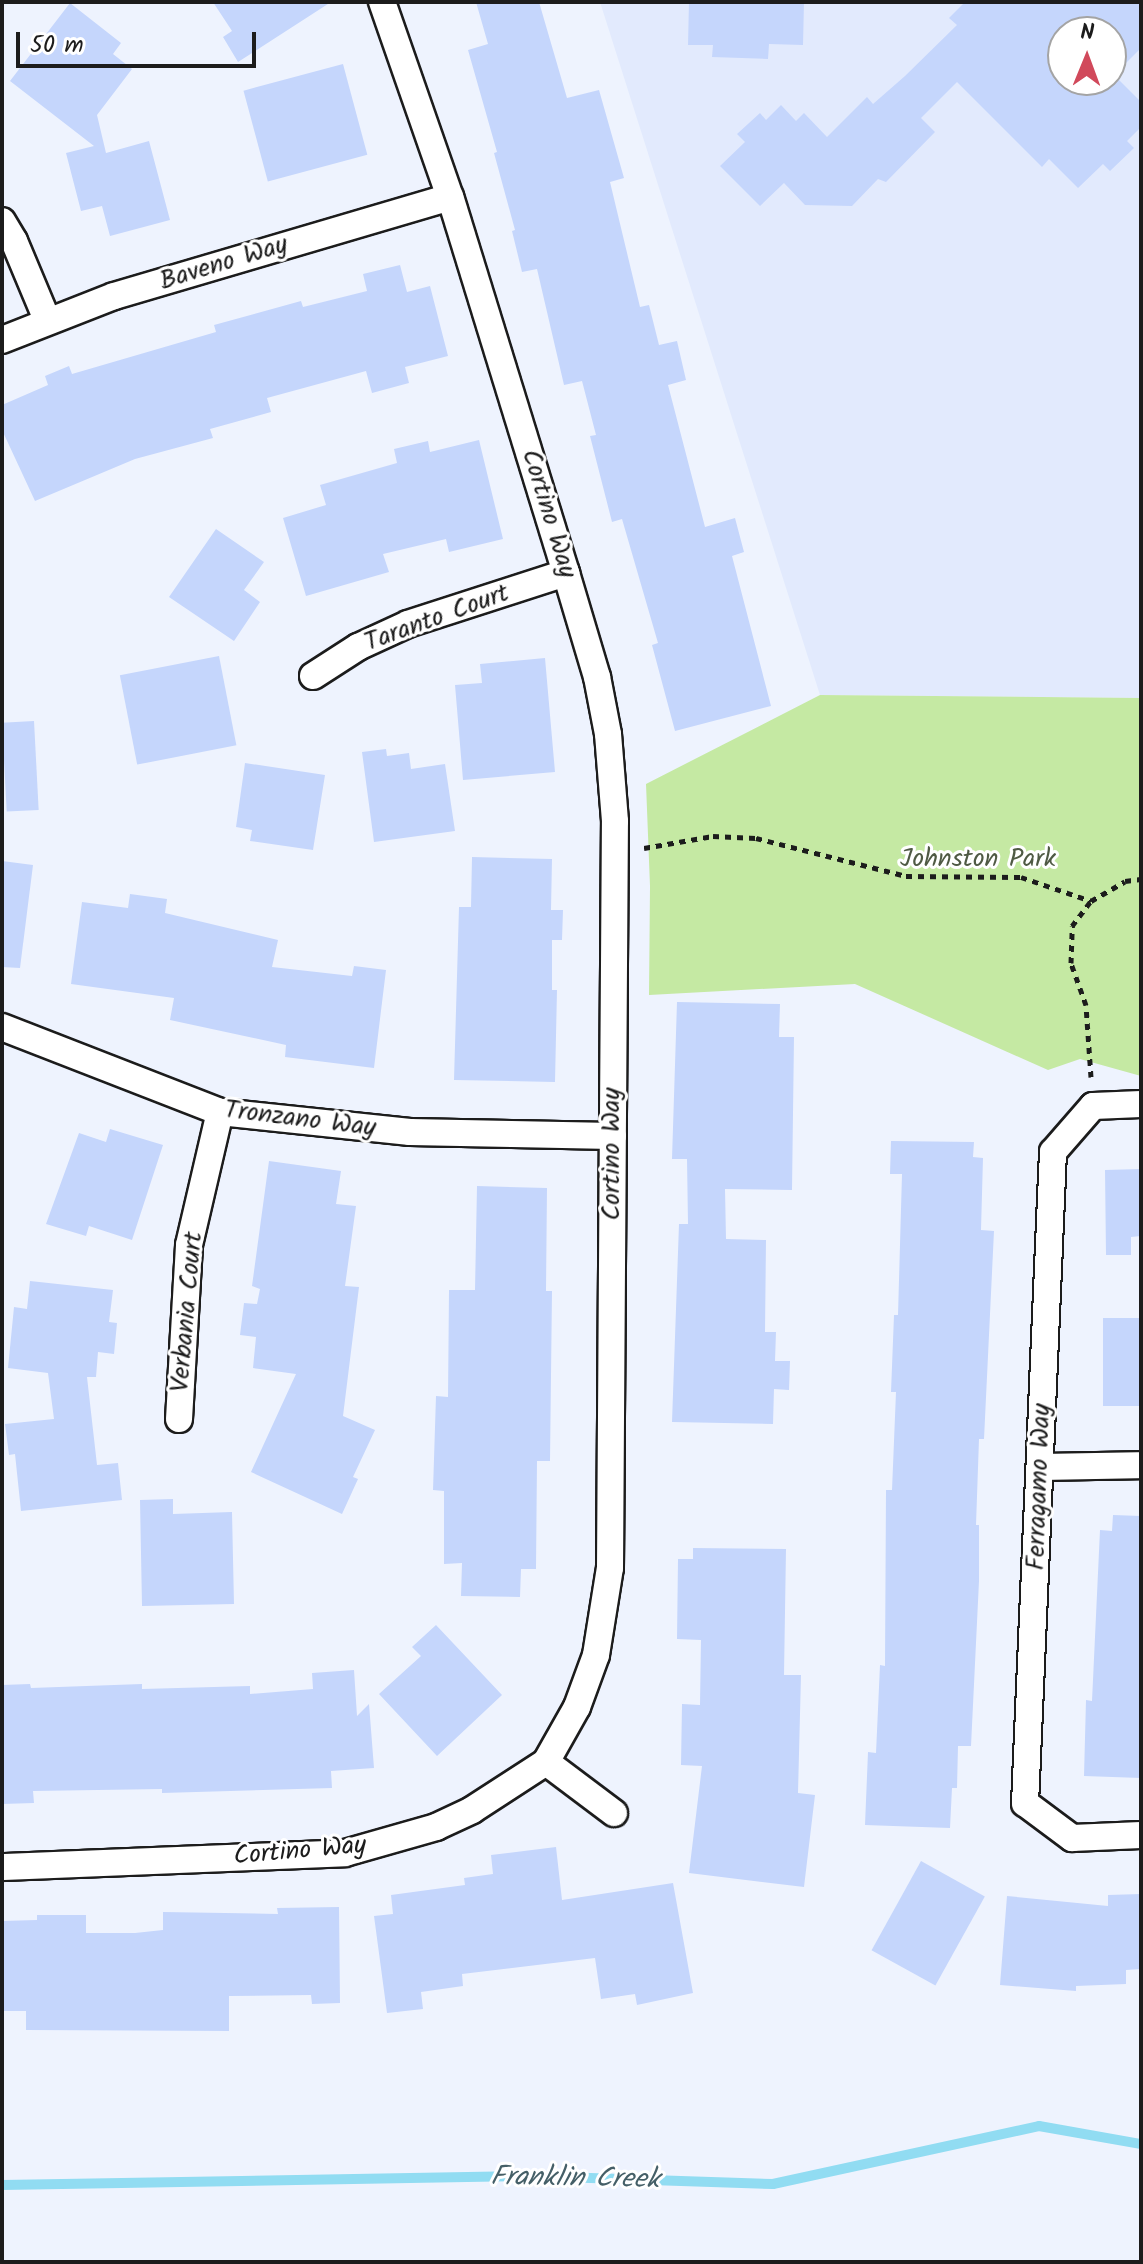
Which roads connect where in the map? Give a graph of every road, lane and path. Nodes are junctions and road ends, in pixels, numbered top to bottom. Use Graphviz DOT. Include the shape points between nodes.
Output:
graph roads {
  1 [pos="382,2"];
  2 [pos="450,197"];
  3 [pos="2,221"];
  4 [pos="47,320"];
  5 [pos="2,340"];
  6 [pos="566,573"];
  7 [pos="313,676"];
  8 [pos="615,852"];
  9 [pos="1141,879"];
  10 [pos="1091,901"];
  11 [pos="2,1027"];
  12 [pos="1141,1104"];
  13 [pos="1093,1106"];
  14 [pos="220,1112"];
  15 [pos="613,1136"];
  16 [pos="179,1419"];
  17 [pos="1141,1465"];
  18 [pos="1041,1467"];
  19 [pos="546,1762"];
  20 [pos="614,1813"];
  21 [pos="1141,1835"];
  22 [pos="2,1867"];
  1 -- 2 [label="street, Cortino Way"];
  2 -- 4 [label="street, Baveno Way"];
  2 -- 6 [label="street, Cortino Way"];
  3 -- 4 [label="street"];
  4 -- 5 [label="street, Baveno Way"];
  6 -- 7 [label="street, Taranto Court" via="408,624"];
  6 -- 8 [label="street, Cortino Way" via="608,734"];
  8 -- 10 [label="path" via="713,836 756,838 906,876 1021,877"];
  8 -- 15 [label="street, Cortino Way"];
  9 -- 10 [label="path" via="1125,881"];
  10 -- 13 [label="path" via="1072,926 1071,963 1086,1005"];
  11 -- 14 [label="street, Tronzano Way"];
  12 -- 13 [label="street"];
  13 -- 18 [label="street, Ferragamo Way" via="1053,1152"];
  14 -- 15 [label="street, Tronzano Way" via="410,1132"];
  14 -- 16 [label="street, Verbania Court" via="189,1245"];
  15 -- 19 [label="street, Cortino Way" via="610,1568 596,1655 577,1707"];
  17 -- 18 [label="street"];
  18 -- 21 [label="street, Ferragamo Way" via="1025,1803 1072,1838"];
  19 -- 20 [label="street"];
  19 -- 22 [label="street, Cortino Way" via="436,1827 345,1853"];
}
